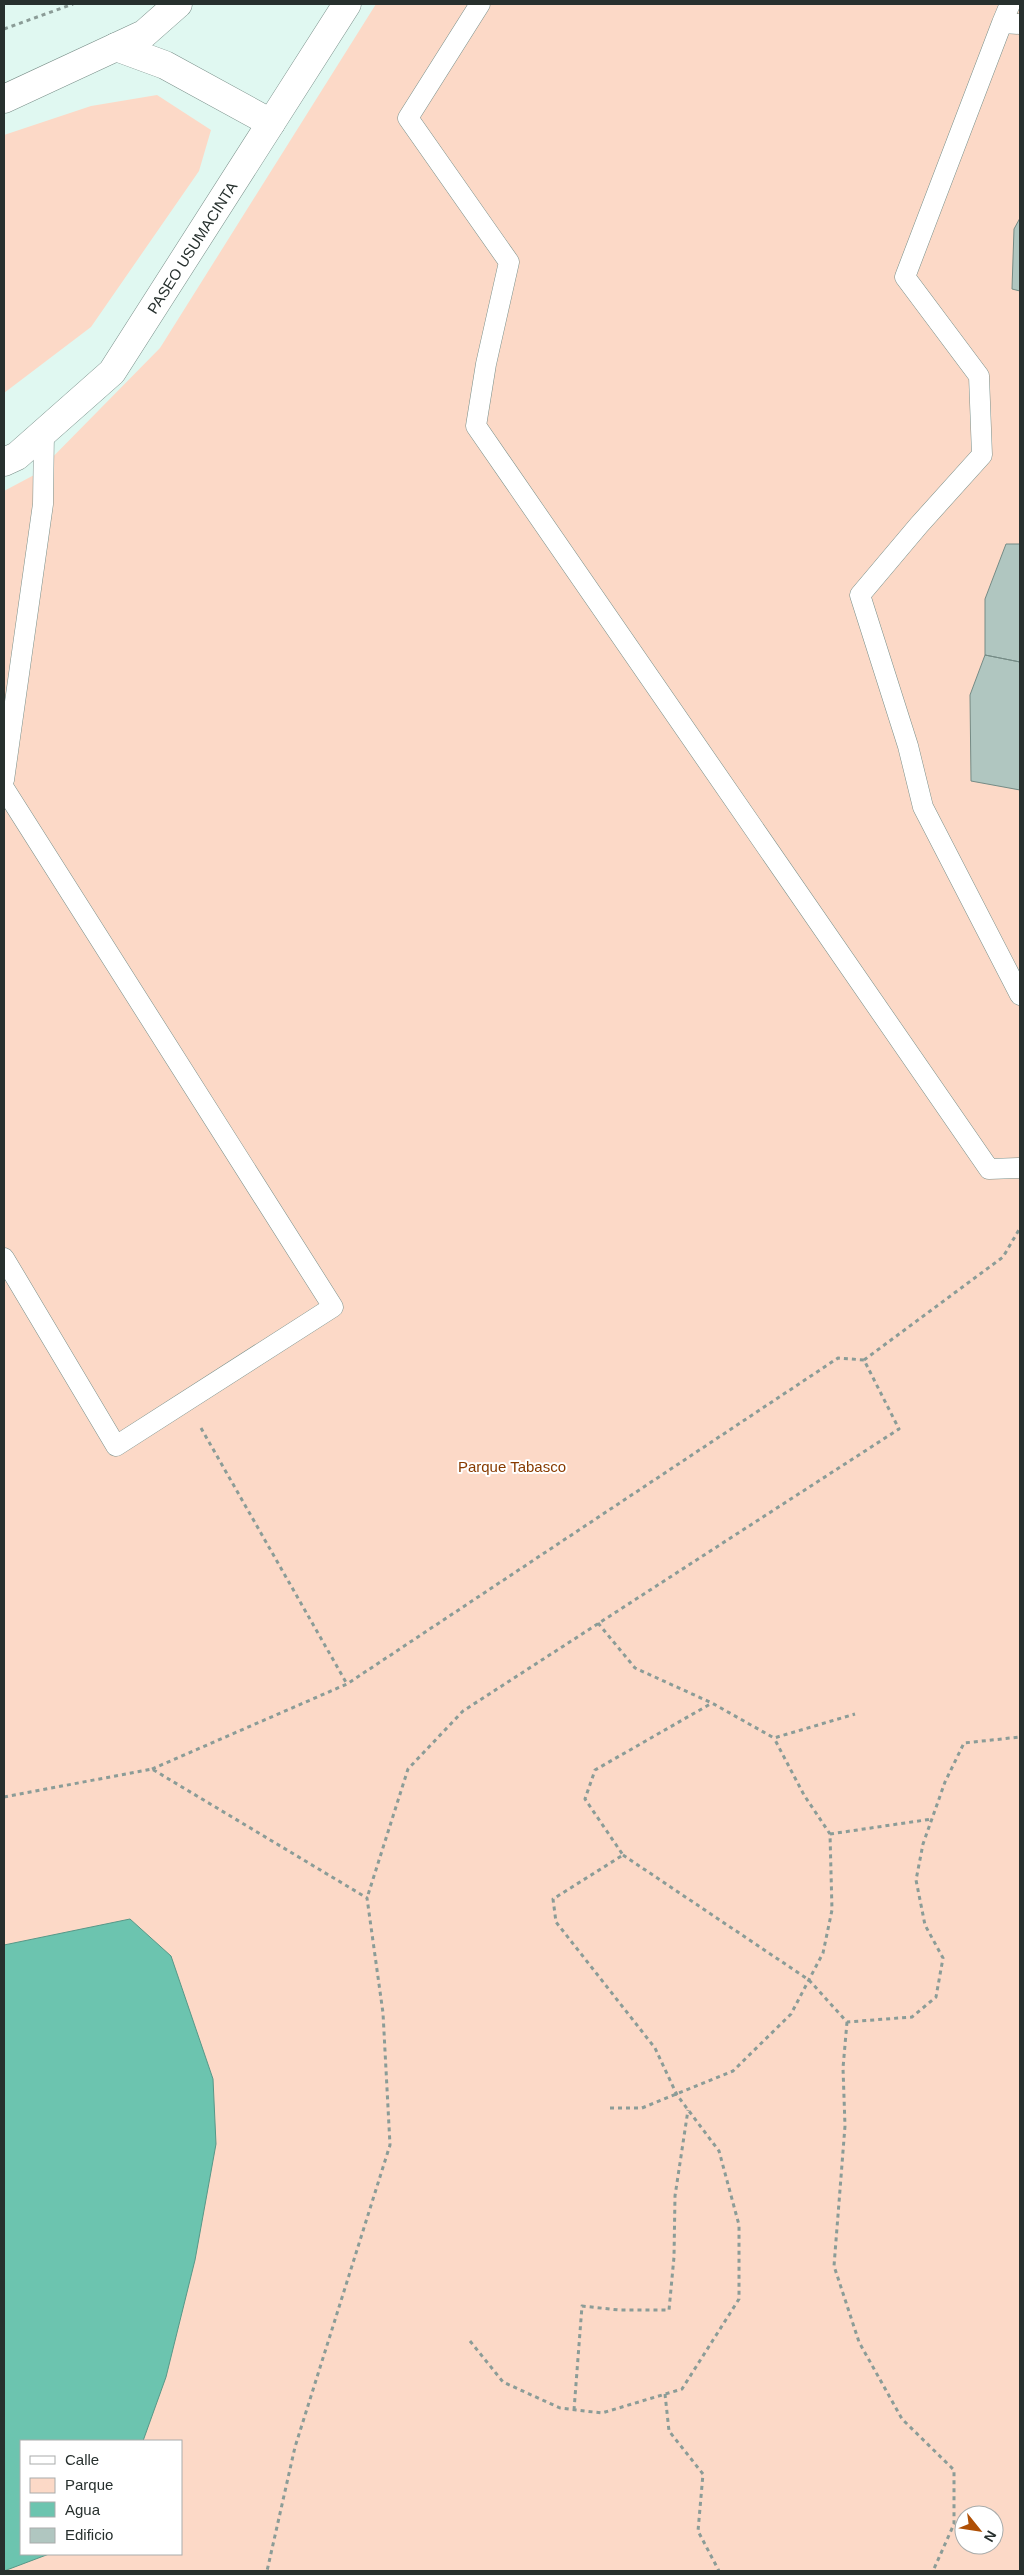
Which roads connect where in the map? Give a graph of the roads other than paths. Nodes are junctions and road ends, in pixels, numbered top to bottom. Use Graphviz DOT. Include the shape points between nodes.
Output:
graph roads {
  1 [pos="178,4"];
  2 [pos="347,4"];
  3 [pos="480,4"];
  4 [pos="1010,4"];
  5 [pos="1011,24"];
  6 [pos="116,47"];
  7 [pos="4,98"];
  8 [pos="271,123"];
  9 [pos="44,432"];
  10 [pos="4,462"];
  11 [pos="4,780"];
  12 [pos="4,788"];
  13 [pos="1020,995"];
  14 [pos="1020,1168"];
  15 [pos="4,1258"];
  1 -- 6 [label="main road" via="144,34"];
  2 -- 8 [label="main road, PASEO USUMACINTA"];
  3 -- 14 [label="lane" via="408,118 509,262 476,426 990,1170"];
  4 -- 5 [label="lane"];
  5 -- 13 [label="lane" via="905,277 979,376 982,455 860,595 908,746 923,807"];
  6 -- 7 [label="main road"];
  6 -- 8 [label="main road" via="165,64"];
  8 -- 9 [label="main road, PASEO USUMACINTA" via="112,372"];
  9 -- 10 [label="main road, PASEO USUMACINTA" via="17,456"];
  9 -- 11 [label="lane" via="43,504"];
  12 -- 15 [label="lane" via="333,1307 116,1446"];
}
